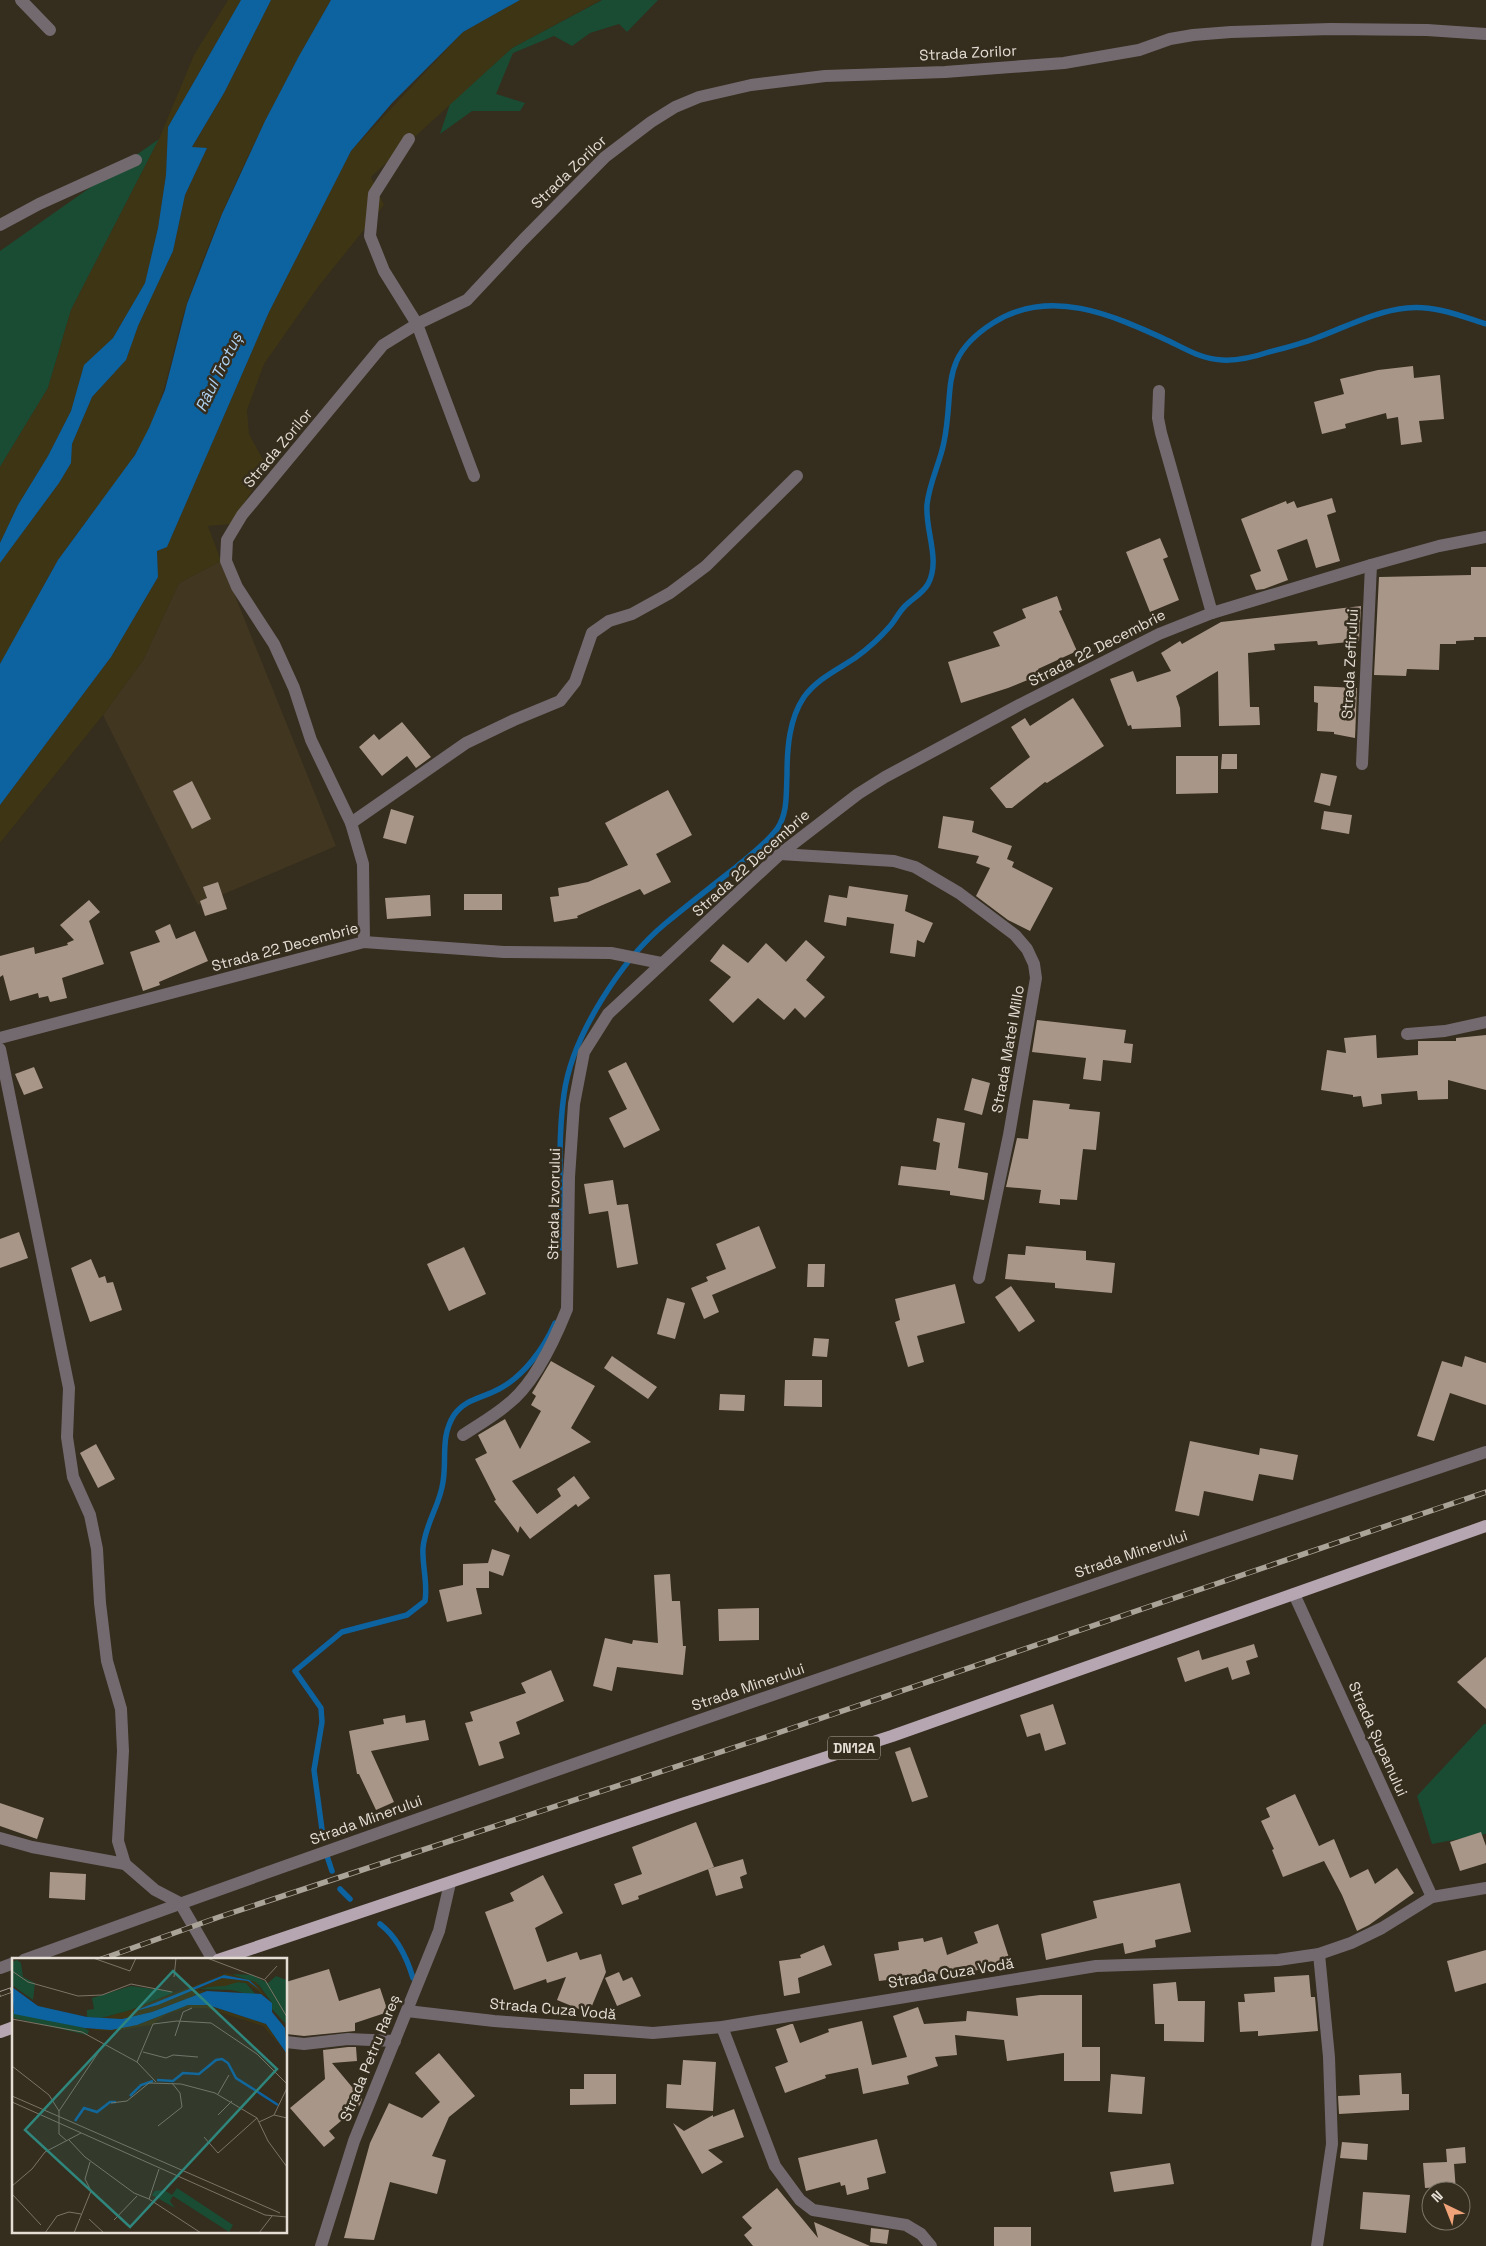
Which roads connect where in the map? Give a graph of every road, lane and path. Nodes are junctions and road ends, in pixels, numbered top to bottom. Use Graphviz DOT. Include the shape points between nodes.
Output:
graph roads {
  1 [pos="21,0"];
  2 [pos="50,30"];
  3 [pos="1486,34"];
  4 [pos="410,139"];
  5 [pos="136,160"];
  6 [pos="0,225"];
  7 [pos="417,324"];
  8 [pos="1159,391"];
  9 [pos="474,476"];
  10 [pos="797,476"];
  11 [pos="1486,537"];
  12 [pos="1371,565"];
  13 [pos="1212,613"];
  14 [pos="1362,764"];
  15 [pos="351,823"];
  16 [pos="780,854"];
  17 [pos="364,942"];
  18 [pos="661,963"];
  19 [pos="1486,1022"];
  20 [pos="1407,1034"];
  21 [pos="0,1038"];
  22 [pos="0,1049"];
  23 [pos="979,1278"];
  24 [pos="462,1435"];
  25 [pos="1486,1452"];
  26 [pos="1486,1526"];
  27 [pos="1294,1594"];
  28 [pos="0,1838"];
  29 [pos="125,1864"];
  30 [pos="450,1883"];
  31 [pos="1486,1888"];
  32 [pos="1432,1898"];
  33 [pos="180,1903"];
  34 [pos="1319,1954"];
  35 [pos="29,1958"];
  36 [pos="213,1958"];
  37 [pos="224,1958"];
  38 [pos="12,1964"];
  39 [pos="0,1968"];
  40 [pos="407,2011"];
  41 [pos="722,2027"];
  42 [pos="12,2028"];
  43 [pos="0,2032"];
  44 [pos="395,2041"];
  45 [pos="288,2042"];
  46 [pos="321,2246"];
  47 [pos="931,2246"];
  48 [pos="1318,2246"];
  1 -- 2 [label="street"];
  3 -- 7 [label="street, Strada Zorilor" via="1323,29 1231,32 1186,36 1139,50 1064,63 945,72 825,76 719,91 675,107 628,138 605,157 467,300"];
  4 -- 7 [label="street" via="374,194 370,236 384,271"];
  5 -- 6 [label="street"];
  7 -- 9 [label="street"];
  7 -- 15 [label="street, Strada Zorilor" via="384,345 242,515 227,540 226,561 237,587 274,644 294,688 311,740"];
  8 -- 13 [label="street" via="1161,432"];
  10 -- 15 [label="street" via="698,572 670,593 632,614 609,621 592,633 575,682 560,700 466,743"];
  11 -- 12 [label="street, Strada 22 Decembrie"];
  12 -- 13 [label="street, Strada 22 Decembrie"];
  12 -- 14 [label="street, Strada Zefirului"];
  13 -- 16 [label="street, Strada 22 Decembrie" via="1126,650 918,758 858,794"];
  15 -- 17 [label="street, Strada Zorilor" via="363,864"];
  16 -- 18 [label="street, Strada 22 Decembrie"];
  16 -- 23 [label="street, Strada Matei Millo" via="894,861 916,867 959,893 1015,935 1034,964 1036,978 1009,1135"];
  17 -- 18 [label="street, Strada 22 Decembrie" via="504,952 611,953"];
  17 -- 21 [label="street, Strada 22 Decembrie"];
  18 -- 24 [label="street, Strada Izvorului" via="608,1014 584,1052 574,1104 568,1177 567,1309 560,1328 533,1376 510,1403"];
  19 -- 20 [label="street" via="1445,1031"];
  22 -- 29 [label="street" via="69,1388 67,1437 73,1477 90,1515 98,1549 106,1661 121,1709 123,1751 118,1841"];
  25 -- 33 [label="street, Strada Minerului" via="1114,1577"];
  26 -- 27 [label="main road, DN12A"];
  27 -- 30 [label="main road, DN12A" via="892,1736"];
  27 -- 32 [label="street, Strada Șupanului"];
  28 -- 29 [label="street"];
  29 -- 33 [label="street" via="155,1890"];
  30 -- 37 [label="main road, DN12A"];
  30 -- 40 [label="street, Strada Petru Rareș" via="439,1931"];
  31 -- 32 [label="street, Strada Cuza Vodă"];
  32 -- 34 [label="street, Strada Cuza Vodă" via="1382,1928"];
  33 -- 35 [label="street, Strada Minerului"];
  33 -- 36 [label="street"];
  34 -- 41 [label="street, Strada Cuza Vodă" via="1278,1960 1096,1966"];
  34 -- 48 [label="street" via="1329,2057 1332,2144"];
  38 -- 39 [label="street"];
  40 -- 41 [label="street, Strada Cuza Vodă" via="653,2033"];
  40 -- 44 [label="street, Strada Petru Rareș"];
  41 -- 47 [label="street" via="775,2166 800,2200 813,2210 906,2226 921,2234"];
  42 -- 43 [label="main road"];
  44 -- 45 [label="street"];
  44 -- 46 [label="street, Strada Petru Rareș" via="354,2141"];
}
